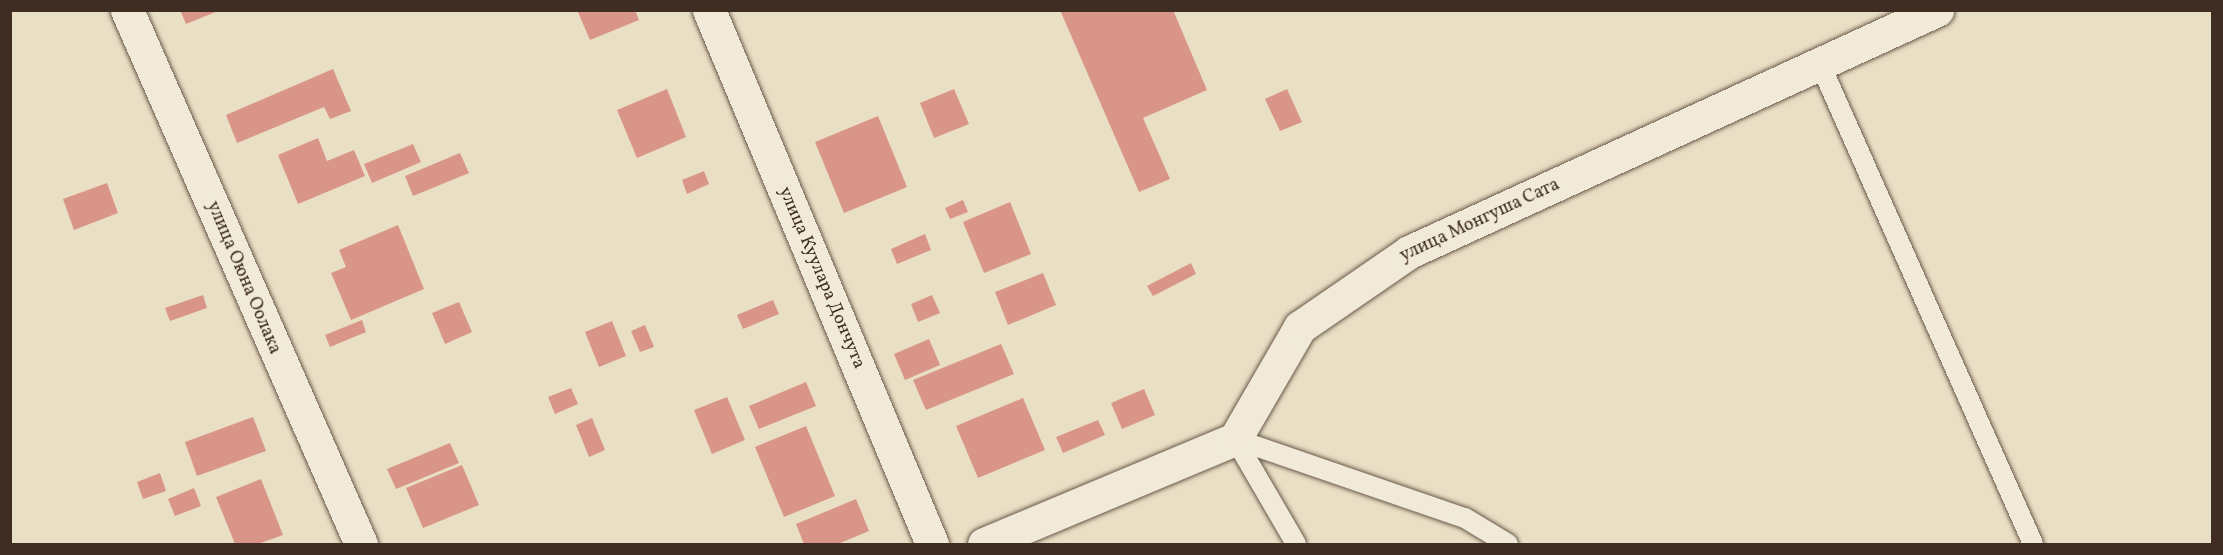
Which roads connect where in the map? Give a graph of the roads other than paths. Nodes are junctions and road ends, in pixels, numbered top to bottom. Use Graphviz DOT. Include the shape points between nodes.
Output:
graph roads {
  1 [pos="127,10"];
  2 [pos="710,10"];
  3 [pos="1937,10"];
  4 [pos="1886,21"];
  5 [pos="1821,66"];
  6 [pos="1235,439"];
  7 [pos="361,544"];
  8 [pos="932,544"];
  9 [pos="984,544"];
  10 [pos="1296,544"];
  11 [pos="1508,544"];
  12 [pos="2033,544"];
  1 -- 7 [label="street, улица Оюна Оолака"];
  2 -- 8 [label="street, улица Куулара Дончута"];
  3 -- 4 [label="street, улица Монгуша Сата"];
  4 -- 5 [label="street, улица Монгуша Сата"];
  5 -- 6 [label="street, улица Монгуша Сата" via="1409,252 1300,327"];
  5 -- 12 [label="lane"];
  6 -- 9 [label="street"];
  6 -- 10 [label="lane"];
  6 -- 11 [label="lane" via="1465,518"];
}
